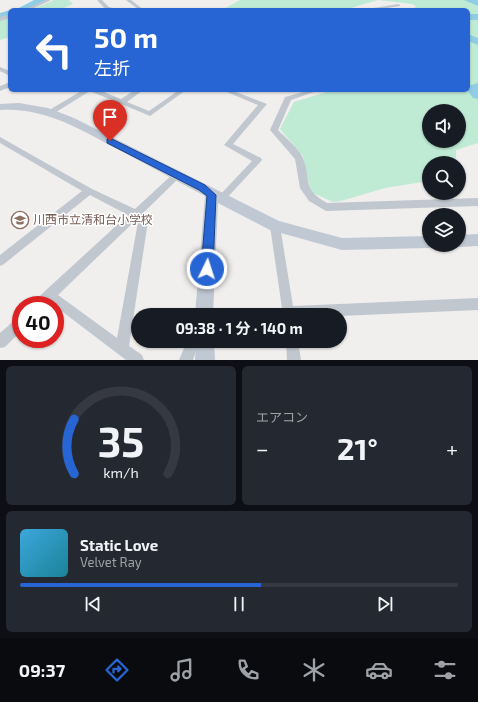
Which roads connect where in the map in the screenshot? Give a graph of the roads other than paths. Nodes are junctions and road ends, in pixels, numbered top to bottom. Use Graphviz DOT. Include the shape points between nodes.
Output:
graph roads {
  1 [pos="49,0"];
  2 [pos="99,0"];
  3 [pos="128,0"];
  4 [pos="398,5"];
  5 [pos="31,8"];
  6 [pos="107,8"];
  7 [pos="139,8"];
  8 [pos="378,8"];
  9 [pos="85,92"];
  10 [pos="98,92"];
  11 [pos="137,92"];
  12 [pos="180,92"];
  13 [pos="230,92"];
  14 [pos="311,92"];
  15 [pos="122,102"];
  16 [pos="0,107"];
  17 [pos="50,112"];
  18 [pos="0,140"];
  19 [pos="177,175"];
  20 [pos="89,191"];
  21 [pos="216,197"];
  22 [pos="478,202"];
  23 [pos="136,214"];
  24 [pos="276,226"];
  25 [pos="478,240"];
  26 [pos="466,241"];
  27 [pos="422,242"];
  28 [pos="0,261"];
  29 [pos="49,295"];
  30 [pos="478,304"];
  31 [pos="205,308"];
  32 [pos="287,308"];
  33 [pos="347,311"];
  34 [pos="12,331"];
  35 [pos="0,342"];
  36 [pos="190,348"];
  37 [pos="205,348"];
  38 [pos="293,348"];
  39 [pos="122,349"];
  40 [pos="137,360"];
  41 [pos="186,360"];
  42 [pos="205,360"];
  43 [pos="294,360"];
  1 -- 5 [label="street"];
  2 -- 6 [label="street"];
  3 -- 7 [label="street"];
  4 -- 8 [label="street"];
  9 -- 17 [label="street"];
  10 -- 15 [label="street"];
  11 -- 15 [label="street"];
  12 -- 15 [label="street" via="150,114"];
  13 -- 21 [label="street" via="263,104 228,145 258,160"];
  14 -- 22 [label="street" via="288,99 274,130 298,158 305,188 312,199 326,207"];
  16 -- 17 [label="street" via="44,109"];
  17 -- 19 [label="street"];
  18 -- 20 [label="street"];
  19 -- 21 [label="street"];
  19 -- 23 [label="street"];
  20 -- 23 [label="street"];
  20 -- 28 [label="street"];
  21 -- 24 [label="street"];
  21 -- 31 [label="street"];
  23 -- 29 [label="street"];
  23 -- 39 [label="street" via="143,222"];
  24 -- 27 [label="street" via="342,244"];
  24 -- 32 [label="street"];
  25 -- 26 [label="street"];
  29 -- 39 [label="street"];
  30 -- 33 [label="street"];
  34 -- 35 [label="street"];
  36 -- 41 [label="street"];
  37 -- 42 [label="street"];
  38 -- 43 [label="street"];
  39 -- 40 [label="street"];
}
